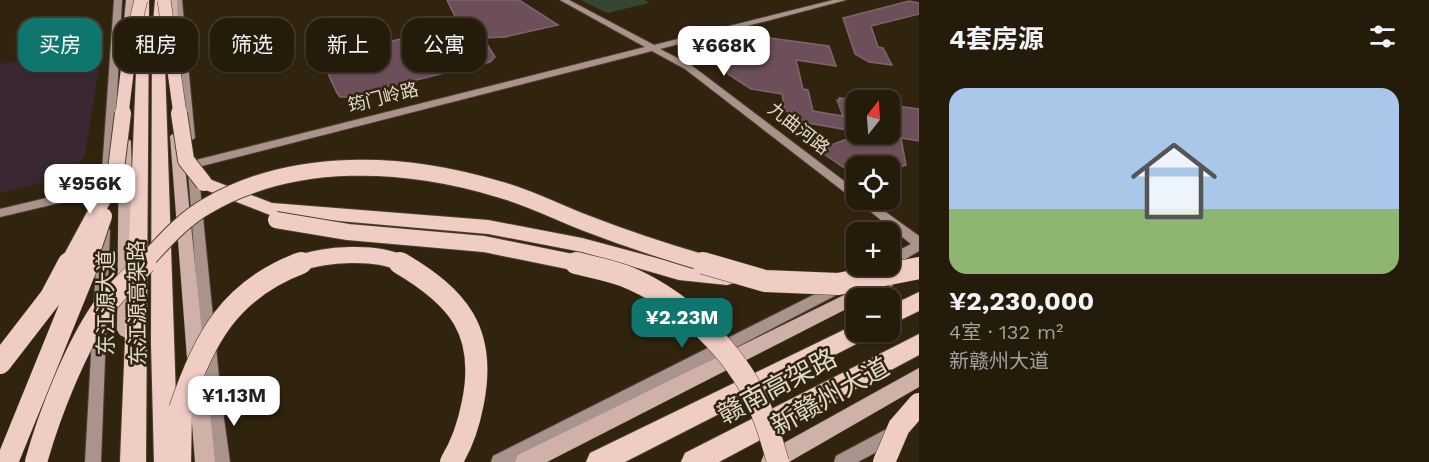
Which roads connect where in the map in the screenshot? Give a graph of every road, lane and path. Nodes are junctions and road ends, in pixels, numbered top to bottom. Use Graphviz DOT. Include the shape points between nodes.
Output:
graph roads {
  1 [pos="118,0"];
  2 [pos="131,0"];
  3 [pos="143,0"];
  4 [pos="162,0"];
  5 [pos="172,0"];
  6 [pos="178,0"];
  7 [pos="564,0"];
  8 [pos="842,0"];
  9 [pos="651,48"];
  10 [pos="185,166"];
  11 [pos="111,182"];
  12 [pos="204,183"];
  13 [pos="846,187"];
  14 [pos="875,210"];
  15 [pos="0,213"];
  16 [pos="919,244"];
  17 [pos="900,255"];
  18 [pos="919,267"];
  19 [pos="861,276"];
  20 [pos="765,281"];
  21 [pos="919,301"];
  22 [pos="900,311"];
  23 [pos="846,338"];
  24 [pos="919,344"];
  25 [pos="0,363"];
  26 [pos="919,376"];
  27 [pos="919,404"];
  28 [pos="919,419"];
  29 [pos="7,462"];
  30 [pos="36,462"];
  31 [pos="93,462"];
  32 [pos="124,462"];
  33 [pos="133,462"];
  34 [pos="167,462"];
  35 [pos="178,462"];
  36 [pos="205,462"];
  37 [pos="222,462"];
  38 [pos="451,462"];
  39 [pos="499,462"];
  40 [pos="525,462"];
  41 [pos="599,462"];
  42 [pos="694,462"];
  43 [pos="768,462"];
  44 [pos="778,462"];
  45 [pos="842,462"];
  46 [pos="884,462"];
  1 -- 11 [label="street"];
  2 -- 32 [label="main road, 东江源大道" via="124,107"];
  3 -- 11 [label="highway, bridge" via="131,40"];
  3 -- 33 [label="highway, 东江源高架路, bridge"];
  4 -- 12 [label="highway, bridge" via="186,160"];
  4 -- 34 [label="highway, 东江源高架路, bridge" via="158,34"];
  5 -- 10 [label="main road"];
  6 -- 10 [label="street"];
  7 -- 9 [label="street, 九曲河路"];
  8 -- 9 [label="street, 筠门岭路"];
  9 -- 10 [label="street, 筠门岭路"];
  9 -- 13 [label="street, 九曲河路" via="688,67"];
  10 -- 36 [label="main road"];
  10 -- 37 [label="street"];
  11 -- 15 [label="street"];
  11 -- 25 [label="highway, bridge" via="51,297"];
  11 -- 29 [label="highway, bridge" via="96,246"];
  11 -- 31 [label="street"];
  12 -- 20 [label="highway, bridge" via="270,209 488,227 582,245 679,272"];
  12 -- 44 [label="highway, bridge" via="245,209 276,220 382,237 469,242 532,251 643,284 672,302 727,354 761,409"];
  14 -- 16 [label="street"];
  16 -- 17 [label="street"];
  18 -- 20 [label="highway, bridge" via="838,285"];
  18 -- 40 [label="main road"];
  19 -- 39 [label="street"];
  20 -- 30 [label="highway, bridge" via="673,254 543,204 450,176 394,168 342,168 255,184 206,206 175,231 105,306 81,346"];
  21 -- 22 [label="highway"];
  23 -- 41 [label="highway, 赣南高架路"];
  24 -- 42 [label="highway, 赣南高架路"];
  26 -- 43 [label="main road, 新赣州大道"];
  27 -- 46 [label="highway, bridge" via="899,427"];
  28 -- 45 [label="street"];
  35 -- 38 [label="highway, bridge" via="180,409 199,355 216,327 239,301 277,274 313,259 359,256 390,258 425,277 447,293 466,322 477,354 478,388 462,447"];
}
